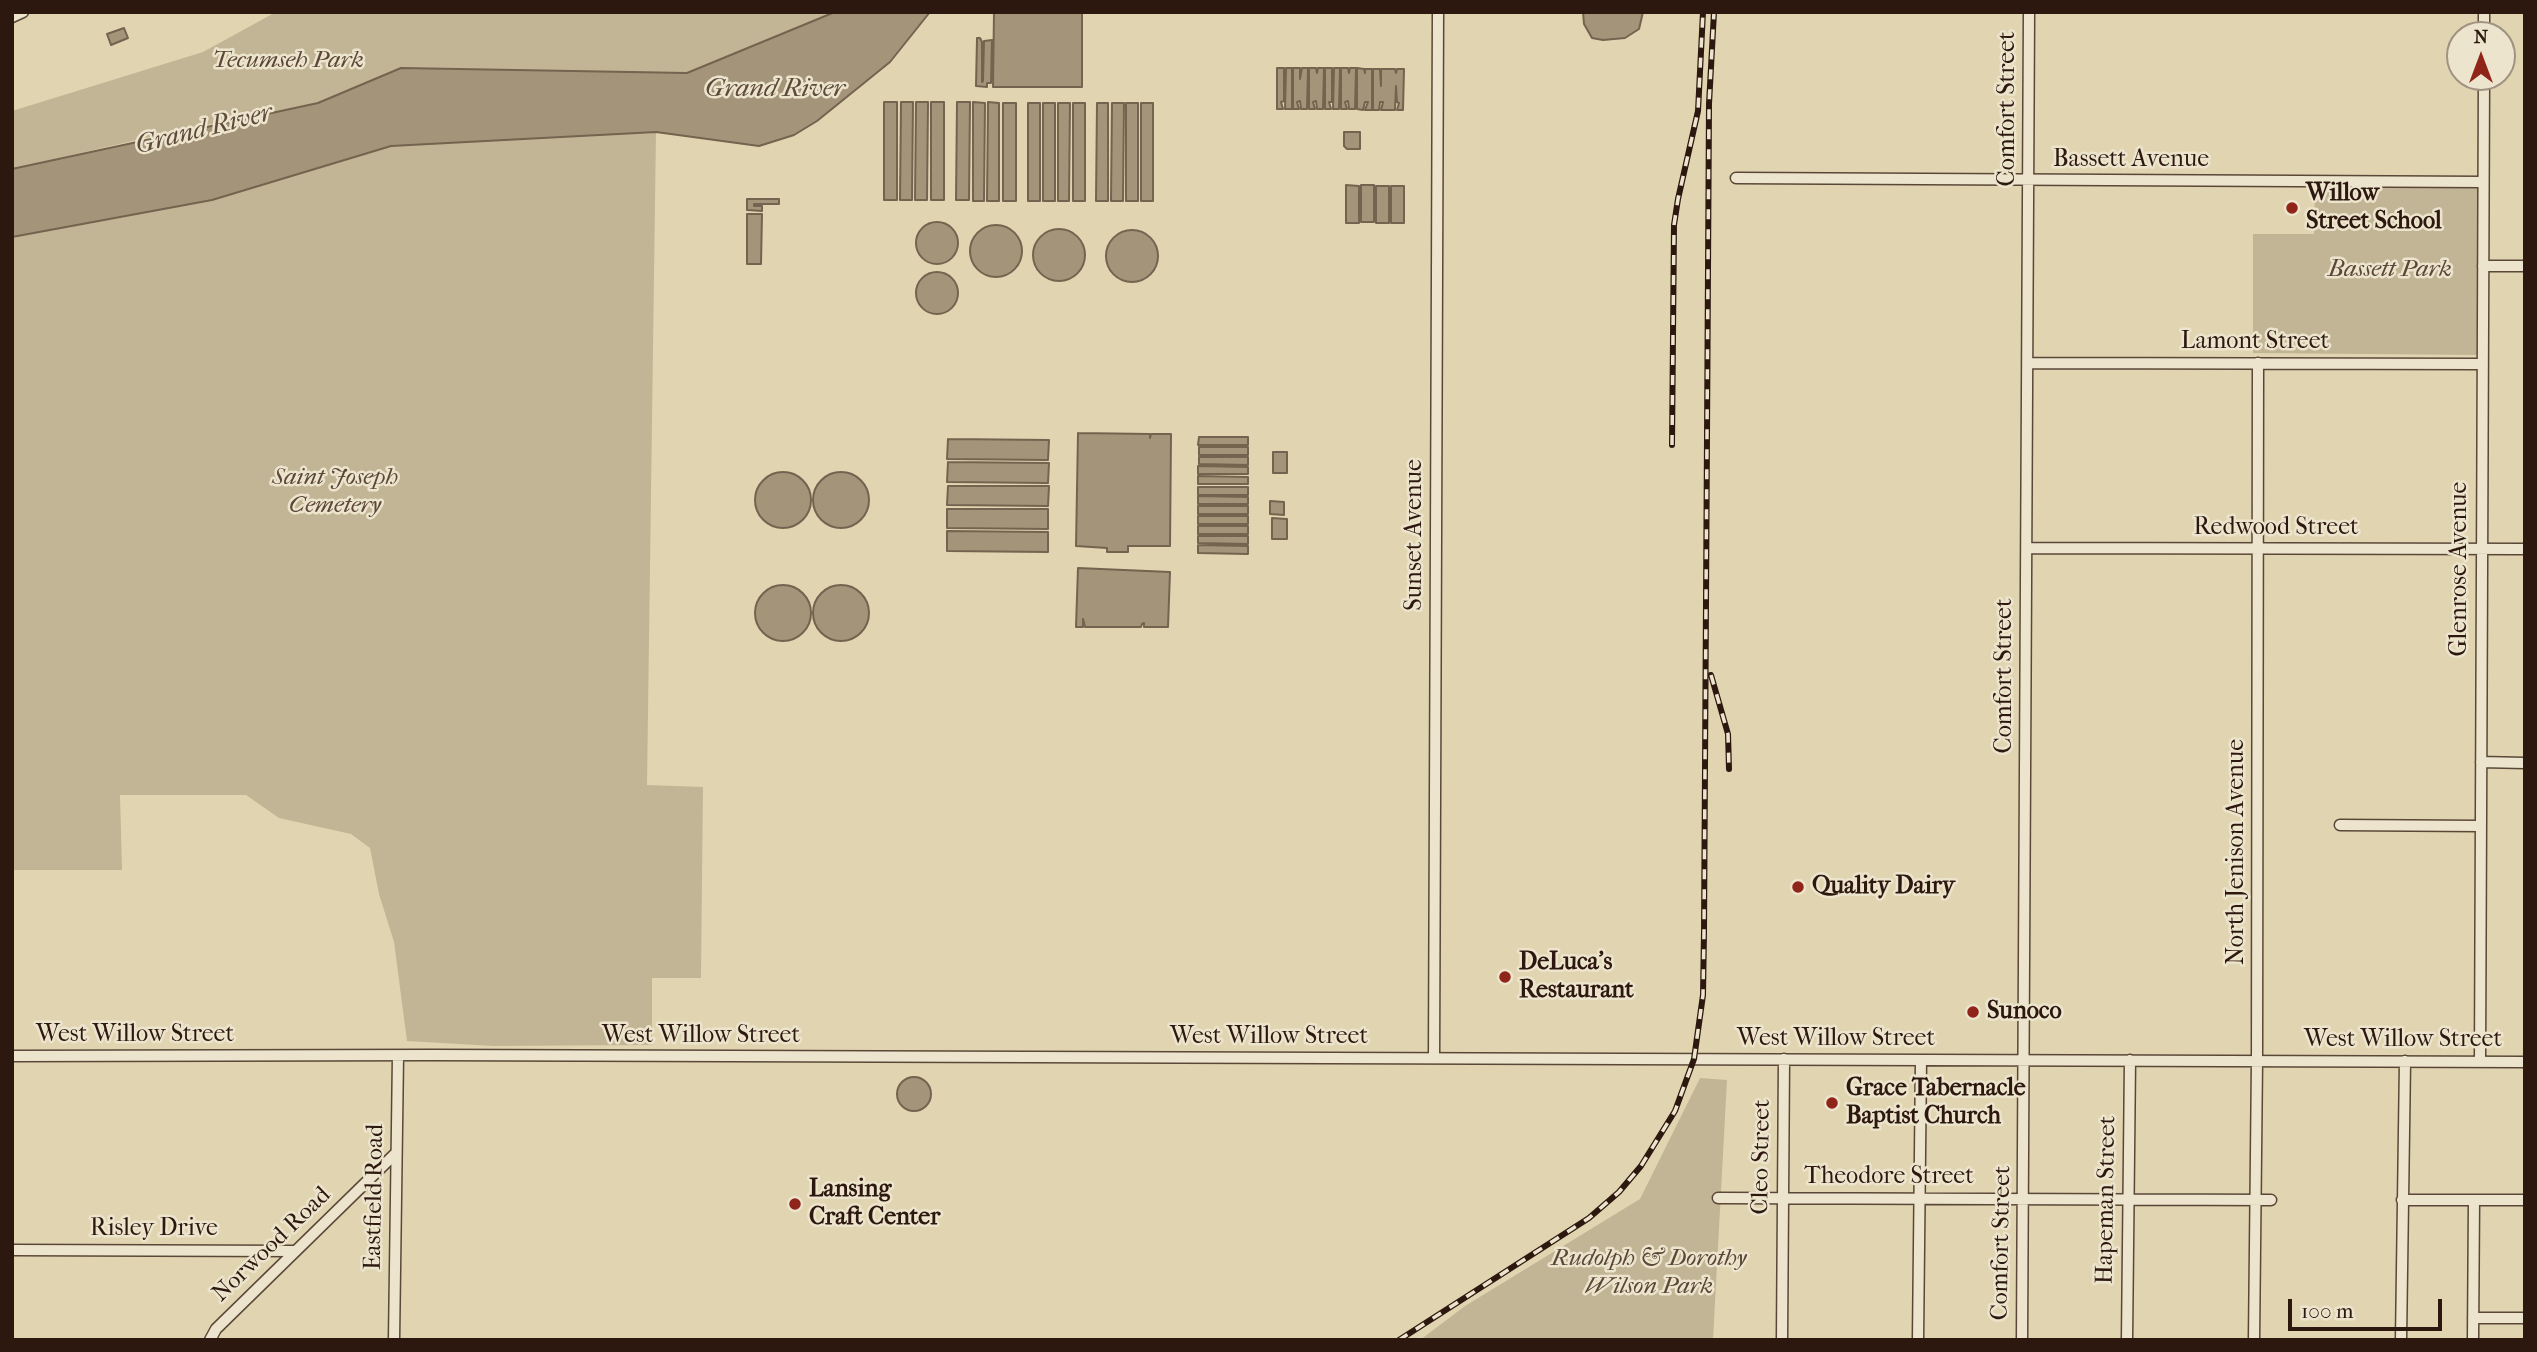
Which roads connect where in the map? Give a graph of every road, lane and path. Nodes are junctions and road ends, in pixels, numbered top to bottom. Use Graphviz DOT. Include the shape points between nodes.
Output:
graph roads {
  1 [pos="23,12"];
  2 [pos="1438,12"];
  3 [pos="2029,12"];
  4 [pos="12,17"];
  5 [pos="2484,91"];
  6 [pos="1736,178"];
  7 [pos="2028,181"];
  8 [pos="2483,182"];
  9 [pos="2483,266"];
  10 [pos="2525,266"];
  11 [pos="2028,363"];
  12 [pos="2258,363"];
  13 [pos="2482,364"];
  14 [pos="2027,548"];
  15 [pos="2258,549"];
  16 [pos="2481,549"];
  17 [pos="2525,549"];
  18 [pos="2481,762"];
  19 [pos="2525,763"];
  20 [pos="2340,825"];
  21 [pos="2480,826"];
  22 [pos="12,1056"];
  23 [pos="398,1056"];
  24 [pos="1434,1058"];
  25 [pos="1784,1059"];
  26 [pos="1921,1060"];
  27 [pos="2025,1060"];
  28 [pos="2130,1060"];
  29 [pos="2257,1061"];
  30 [pos="2405,1061"];
  31 [pos="2480,1062"];
  32 [pos="2525,1062"];
  33 [pos="396,1153"];
  34 [pos="1718,1198"];
  35 [pos="1783,1198"];
  36 [pos="1919,1199"];
  37 [pos="2024,1199"];
  38 [pos="2127,1199"];
  39 [pos="2256,1200"];
  40 [pos="2271,1200"];
  41 [pos="2402,1200"];
  42 [pos="2473,1200"];
  43 [pos="2525,1200"];
  44 [pos="12,1250"];
  45 [pos="295,1251"];
  46 [pos="2473,1318"];
  47 [pos="2525,1318"];
  48 [pos="210,1340"];
  49 [pos="394,1340"];
  50 [pos="1782,1340"];
  51 [pos="1918,1340"];
  52 [pos="2022,1340"];
  53 [pos="2127,1340"];
  54 [pos="2254,1340"];
  55 [pos="2401,1340"];
  56 [pos="2473,1340"];
  1 -- 4 [label="street"];
  2 -- 24 [label="street, Sunset Avenue"];
  3 -- 7 [label="street, Comfort Street"];
  5 -- 8 [label="street, Glenrose Avenue"];
  6 -- 7 [label="street, Bassett Avenue"];
  7 -- 8 [label="street, Bassett Avenue"];
  7 -- 11 [label="street, Comfort Street"];
  8 -- 9 [label="street, Glenrose Avenue"];
  9 -- 10 [label="street"];
  9 -- 13 [label="street, Glenrose Avenue"];
  11 -- 12 [label="street, Lamont Street"];
  11 -- 14 [label="street, Comfort Street"];
  12 -- 13 [label="street, Lamont Street"];
  12 -- 15 [label="street, North Jenison Avenue"];
  13 -- 16 [label="street, Glenrose Avenue"];
  14 -- 15 [label="street, Redwood Street"];
  14 -- 27 [label="street, Comfort Street"];
  15 -- 16 [label="street, Redwood Street"];
  15 -- 29 [label="street, North Jenison Avenue"];
  16 -- 17 [label="street, Redwood Street"];
  16 -- 18 [label="street, Glenrose Avenue"];
  18 -- 19 [label="street"];
  18 -- 21 [label="street, Glenrose Avenue"];
  20 -- 21 [label="street"];
  21 -- 31 [label="street, Glenrose Avenue"];
  22 -- 23 [label="street, West Willow Street"];
  23 -- 24 [label="street, West Willow Street"];
  23 -- 33 [label="street, Eastfield Road"];
  24 -- 25 [label="street, West Willow Street"];
  25 -- 26 [label="street, West Willow Street"];
  25 -- 35 [label="street, Cleo Street"];
  26 -- 27 [label="street, West Willow Street"];
  26 -- 36 [label="street"];
  27 -- 28 [label="street, West Willow Street"];
  27 -- 37 [label="street, Comfort Street"];
  28 -- 29 [label="street, West Willow Street"];
  28 -- 38 [label="street, Hapeman Street"];
  29 -- 30 [label="street, West Willow Street"];
  29 -- 39 [label="street, North Jenison Avenue"];
  30 -- 31 [label="street, West Willow Street"];
  30 -- 41 [label="street"];
  31 -- 32 [label="street, West Willow Street"];
  33 -- 45 [label="street, Norwood Road"];
  33 -- 49 [label="street, Eastfield Road"];
  34 -- 35 [label="street, Theodore Street"];
  35 -- 36 [label="street, Theodore Street"];
  35 -- 50 [label="street, Cleo Street"];
  36 -- 37 [label="street, Theodore Street"];
  36 -- 51 [label="street"];
  37 -- 38 [label="street, Theodore Street"];
  37 -- 52 [label="street, Comfort Street"];
  38 -- 39 [label="street, Theodore Street"];
  38 -- 53 [label="street, Hapeman Street"];
  39 -- 40 [label="street, Theodore Street"];
  39 -- 54 [label="street, North Jenison Avenue"];
  41 -- 42 [label="street"];
  41 -- 55 [label="street"];
  42 -- 43 [label="street"];
  42 -- 46 [label="street"];
  44 -- 45 [label="street, Risley Drive"];
  45 -- 48 [label="street, Norwood Road"];
  46 -- 47 [label="street"];
  46 -- 56 [label="street"];
}
